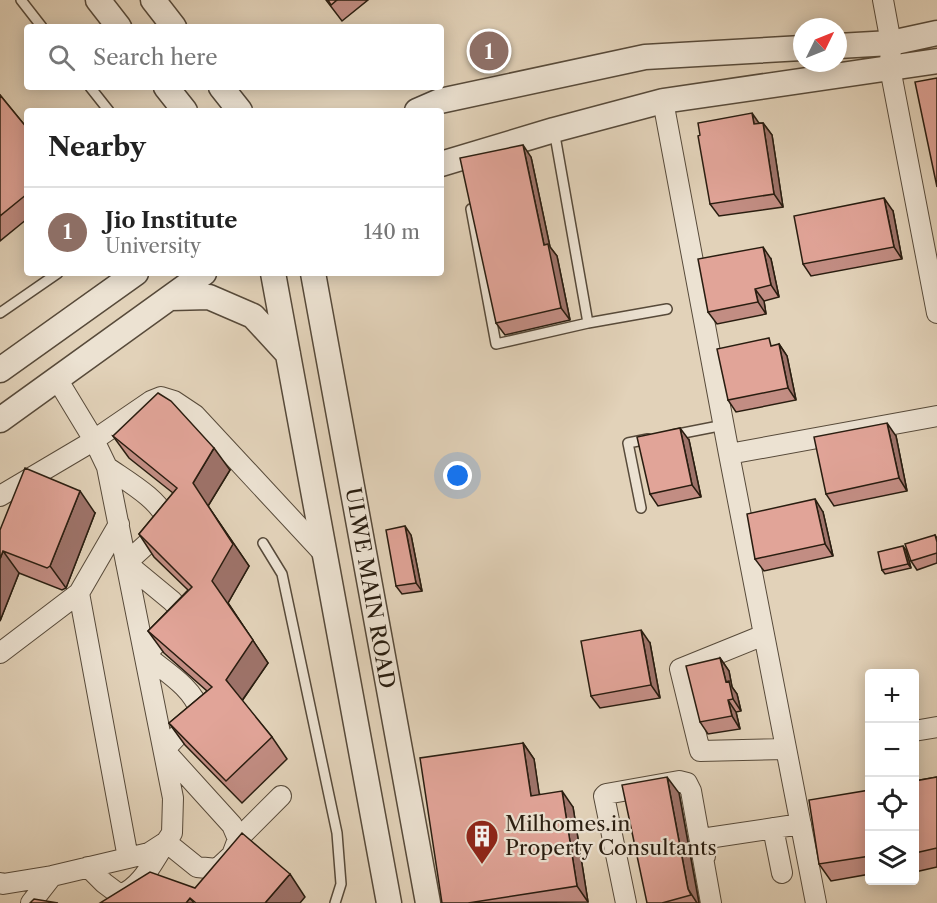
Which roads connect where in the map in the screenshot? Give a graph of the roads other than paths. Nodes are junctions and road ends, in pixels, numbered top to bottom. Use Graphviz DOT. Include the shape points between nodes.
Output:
graph roads {
  1 [pos="21,0"];
  2 [pos="98,0"];
  3 [pos="153,0"];
  4 [pos="883,0"];
  5 [pos="40,24"];
  6 [pos="117,24"];
  7 [pos="172,24"];
  8 [pos="937,33"];
  9 [pos="891,43"];
  10 [pos="847,45"];
  11 [pos="793,49"];
  12 [pos="937,61"];
  13 [pos="890,68"];
  14 [pos="92,90"];
  15 [pos="168,90"];
  16 [pos="223,90"];
  17 [pos="663,101"];
  18 [pos="107,108"];
  19 [pos="183,108"];
  20 [pos="238,108"];
  21 [pos="424,108"];
  22 [pos="554,130"];
  23 [pos="444,163"];
  24 [pos="471,209"];
  25 [pos="53,276"];
  26 [pos="132,276"];
  27 [pos="200,276"];
  28 [pos="274,276"];
  29 [pos="314,276"];
  30 [pos="170,298"];
  31 [pos="667,309"];
  32 [pos="937,312"];
  33 [pos="0,313"];
  34 [pos="588,323"];
  35 [pos="288,354"];
  36 [pos="0,370"];
  37 [pos="57,379"];
  38 [pos="937,416"];
  39 [pos="0,420"];
  40 [pos="724,425"];
  41 [pos="94,440"];
  42 [pos="729,454"];
  43 [pos="107,467"];
  44 [pos="0,496"];
  45 [pos="641,508"];
  46 [pos="118,524"];
  47 [pos="263,543"];
  48 [pos="325,555"];
  49 [pos="126,562"];
  50 [pos="79,593"];
  51 [pos="764,635"];
  52 [pos="0,653"];
  53 [pos="145,655"];
  54 [pos="937,727"];
  55 [pos="919,730"];
  56 [pos="786,749"];
  57 [pos="164,750"];
  58 [pos="281,796"];
  59 [pos="801,824"];
  60 [pos="773,828"];
  61 [pos="238,839"];
  62 [pos="166,842"];
  63 [pos="128,858"];
  64 [pos="88,867"];
  65 [pos="782,873"];
  66 [pos="52,876"];
  67 [pos="0,882"];
  68 [pos="31,903"];
  69 [pos="335,903"];
  70 [pos="388,903"];
  71 [pos="428,903"];
  72 [pos="626,903"];
  73 [pos="713,903"];
  74 [pos="816,903"];
  1 -- 5 [label="lane"];
  2 -- 6 [label="street"];
  3 -- 7 [label="street"];
  4 -- 9 [label="street"];
  8 -- 9 [label="street"];
  9 -- 10 [label="street"];
  9 -- 13 [label="street"];
  11 -- 21 [label="street" via="645,57 440,101"];
  12 -- 13 [label="street"];
  13 -- 17 [label="street"];
  13 -- 32 [label="street"];
  14 -- 18 [label="lane"];
  15 -- 19 [label="street"];
  16 -- 20 [label="street"];
  17 -- 22 [label="street"];
  17 -- 40 [label="street"];
  22 -- 23 [label="street"];
  22 -- 34 [label="lane"];
  24 -- 34 [label="lane" via="496,344"];
  25 -- 33 [label="lane"];
  26 -- 36 [label="street"];
  27 -- 30 [label="street"];
  28 -- 35 [label="street, ULWE MAIN ROAD"];
  29 -- 71 [label="street, ULWE MAIN ROAD"];
  30 -- 35 [label="street" via="209,297 252,316"];
  30 -- 37 [label="street"];
  31 -- 34 [label="lane"];
  35 -- 48 [label="street, ULWE MAIN ROAD"];
  37 -- 39 [label="street"];
  37 -- 41 [label="street"];
  38 -- 42 [label="street"];
  40 -- 42 [label="street"];
  40 -- 45 [label="lane" via="628,443"];
  41 -- 43 [label="street"];
  41 -- 44 [label="street"];
  41 -- 48 [label="street" via="151,401 161,397 174,401 195,415"];
  42 -- 51 [label="street"];
  43 -- 46 [label="street"];
  43 -- 49 [label="street" via="153,500 167,521"];
  46 -- 49 [label="street"];
  46 -- 50 [label="street"];
  47 -- 69 [label="lane" via="282,574 337,833 341,884"];
  48 -- 70 [label="street, ULWE MAIN ROAD"];
  49 -- 53 [label="street"];
  49 -- 53 [label="street" via="181,611 177,622"];
  50 -- 52 [label="street"];
  50 -- 63 [label="street"];
  51 -- 56 [label="street"];
  51 -- 56 [label="street" via="680,669 700,751"];
  53 -- 57 [label="street"];
  53 -- 57 [label="street" via="188,691 200,712"];
  54 -- 55 [label="street"];
  56 -- 59 [label="street"];
  57 -- 61 [label="street" via="232,825"];
  57 -- 62 [label="street" via="173,798 172,833"];
  58 -- 61 [label="street"];
  59 -- 60 [label="street"];
  59 -- 74 [label="street"];
  60 -- 65 [label="street"];
  60 -- 73 [label="street" via="708,838 703,843"];
  61 -- 62 [label="street" via="232,855 217,869 197,867"];
  62 -- 63 [label="street" via="149,853"];
  62 -- 64 [label="street" via="140,881 131,891 120,895"];
  63 -- 64 [label="street"];
  64 -- 66 [label="street"];
  66 -- 67 [label="street"];
  66 -- 68 [label="street"];
  72 -- 73 [label="street" via="604,796 679,781 687,783 691,791"];
}
